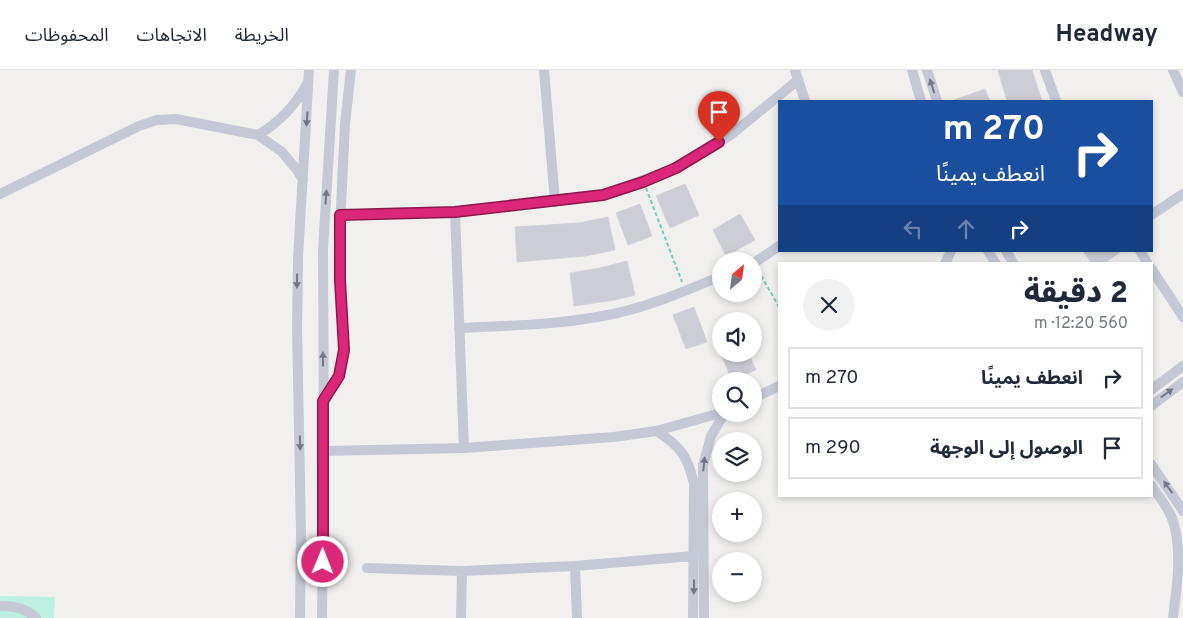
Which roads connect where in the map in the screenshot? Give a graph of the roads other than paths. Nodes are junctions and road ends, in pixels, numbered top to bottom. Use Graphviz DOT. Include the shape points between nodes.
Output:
graph roads {
  1 [pos="334,70"];
  2 [pos="351,70"];
  3 [pos="544,70"];
  4 [pos="912,70"];
  5 [pos="927,70"];
  6 [pos="1045,70"];
  7 [pos="1173,70"];
  8 [pos="309,74"];
  9 [pos="796,75"];
  10 [pos="1183,92"];
  11 [pos="804,100"];
  12 [pos="921,100"];
  13 [pos="937,100"];
  14 [pos="1056,100"];
  15 [pos="258,135"];
  16 [pos="303,180"];
  17 [pos="0,194"];
  18 [pos="1183,194"];
  19 [pos="555,202"];
  20 [pos="455,212"];
  21 [pos="1153,214"];
  22 [pos="340,215"];
  23 [pos="778,247"];
  24 [pos="762,258"];
  25 [pos="1153,271"];
  26 [pos="712,280"];
  27 [pos="1183,317"];
  28 [pos="459,328"];
  29 [pos="1183,366"];
  30 [pos="1183,382"];
  31 [pos="778,386"];
  32 [pos="1153,388"];
  33 [pos="762,394"];
  34 [pos="323,401"];
  35 [pos="1153,404"];
  36 [pos="712,416"];
  37 [pos="717,422"];
  38 [pos="656,432"];
  39 [pos="464,448"];
  40 [pos="324,451"];
  41 [pos="1153,467"];
  42 [pos="698,484"];
  43 [pos="1153,488"];
  44 [pos="1183,511"];
  45 [pos="1181,537"];
  46 [pos="694,556"];
  47 [pos="575,566"];
  48 [pos="367,568"];
  49 [pos="462,571"];
  50 [pos="0,606"];
  51 [pos="36,618"];
  52 [pos="300,618"];
  53 [pos="322,618"];
  54 [pos="461,618"];
  55 [pos="576,618"];
  56 [pos="693,618"];
  57 [pos="704,618"];
  58 [pos="1173,618"];
  34 -- 1 [label="street, one-way" via="323,250"];
  2 -- 22 [label="street"];
  3 -- 19 [label="street"];
  4 -- 12 [label="street"];
  13 -- 5 [label="street, one-way"];
  6 -- 14 [label="street"];
  7 -- 10 [label="street"];
  8 -- 15 [label="street" via="291,108"];
  8 -- 16 [label="street, one-way"];
  9 -- 11 [label="street"];
  9 -- 19 [label="street" via="732,134 676,168 603,195"];
  15 -- 16 [label="street" via="282,152"];
  15 -- 17 [label="street" via="176,120 157,120"];
  16 -- 52 [label="street, one-way" via="297,328"];
  18 -- 21 [label="street"];
  19 -- 20 [label="street"];
  20 -- 22 [label="street"];
  20 -- 28 [label="street"];
  22 -- 34 [label="street" via="344,350 339,376"];
  23 -- 24 [label="street"];
  25 -- 27 [label="street"];
  26 -- 28 [label="street" via="657,302 598,317"];
  28 -- 39 [label="street"];
  29 -- 32 [label="street"];
  35 -- 30 [label="street, one-way"];
  31 -- 33 [label="street"];
  34 -- 40 [label="street"];
  36 -- 38 [label="street"];
  42 -- 37 [label="street, one-way" via="710,436"];
  38 -- 39 [label="street"];
  38 -- 42 [label="street" via="683,452"];
  39 -- 40 [label="street"];
  40 -- 53 [label="street"];
  44 -- 41 [label="street, one-way"];
  42 -- 46 [label="street"];
  42 -- 57 [label="street"];
  43 -- 45 [label="street"];
  45 -- 58 [label="street"];
  46 -- 47 [label="street"];
  46 -- 56 [label="street, one-way"];
  47 -- 49 [label="street"];
  47 -- 55 [label="street"];
  48 -- 49 [label="street"];
  49 -- 54 [label="street"];
  50 -- 51 [label="street" via="16,606"];
}
